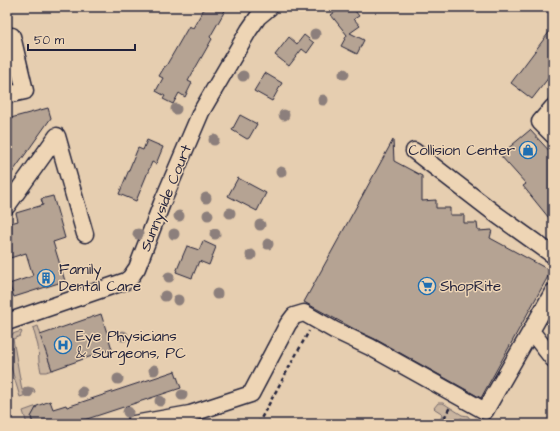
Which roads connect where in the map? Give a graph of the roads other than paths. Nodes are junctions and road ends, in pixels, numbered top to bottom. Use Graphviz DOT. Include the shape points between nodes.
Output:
graph roads {
  1 [pos="270,7"];
  2 [pos="7,38"];
  3 [pos="7,95"];
  4 [pos="553,107"];
  5 [pos="553,135"];
  6 [pos="414,151"];
  7 [pos="7,206"];
  8 [pos="85,234"];
  9 [pos="553,255"];
  10 [pos="553,292"];
  11 [pos="7,322"];
  12 [pos="531,331"];
  13 [pos="553,359"];
  14 [pos="192,419"];
  15 [pos="134,424"];
  1 -- 11 [label="street, Sunnyside Court" via="258,17 249,30 201,112 162,202 140,262 130,278"];
  2 -- 3 [label="street" via="12,36 25,90"];
  4 -- 5 [label="street" via="540,122"];
  6 -- 9 [label="street"];
  7 -- 8 [label="street" via="57,136"];
  10 -- 12 [label="street"];
  12 -- 13 [label="street"];
  12 -- 14 [label="street" via="485,411 304,313 294,316 288,324 251,394"];
  14 -- 15 [label="street"];
}
